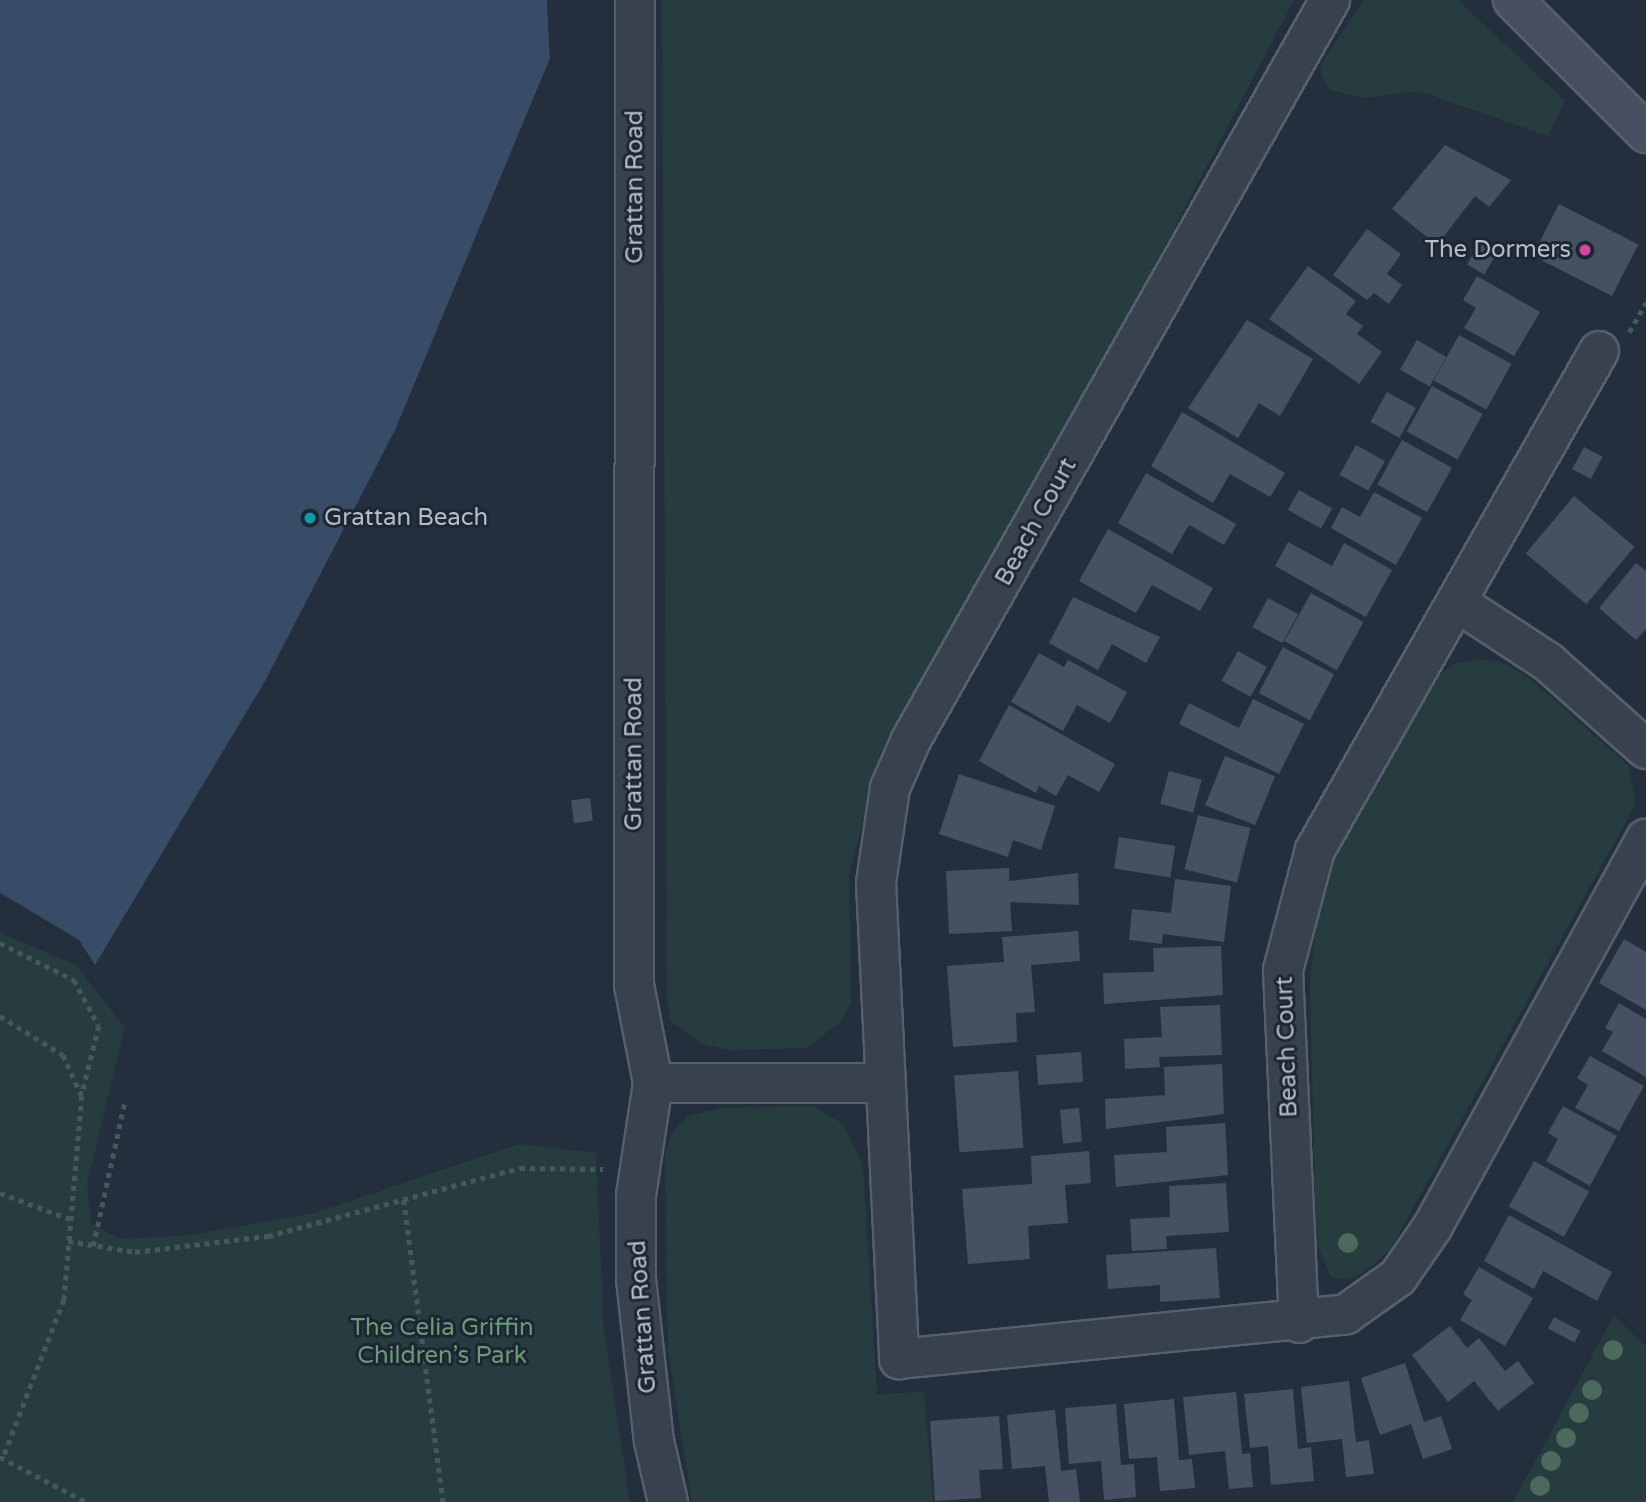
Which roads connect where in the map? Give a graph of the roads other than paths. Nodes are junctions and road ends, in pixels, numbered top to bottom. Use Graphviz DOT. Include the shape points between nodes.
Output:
graph roads {
  1 [pos="635,0"];
  2 [pos="1331,0"];
  3 [pos="1513,0"];
  4 [pos="1646,133"];
  5 [pos="1599,351"];
  6 [pos="1458,603"];
  7 [pos="1646,749"];
  8 [pos="1646,839"];
  9 [pos="653,1083"];
  10 [pos="883,1083"];
  11 [pos="1299,1323"];
  12 [pos="668,1502"];
  1 -- 9 [label="street, Grattan Road" via="635,985"];
  2 -- 10 [label="street, Beach Court" via="911,740 890,788 876,883"];
  3 -- 4 [label="main road"];
  5 -- 6 [label="street, Beach Court"];
  6 -- 7 [label="street" via="1548,662"];
  6 -- 11 [label="street, Beach Court" via="1315,850 1283,970"];
  8 -- 11 [label="street, Beach Court" via="1433,1226 1398,1277 1346,1314"];
  9 -- 10 [label="street"];
  9 -- 12 [label="street, Grattan Road" via="636,1195 636,1279 654,1441"];
  10 -- 11 [label="street, Beach Court" via="899,1359"];
}
